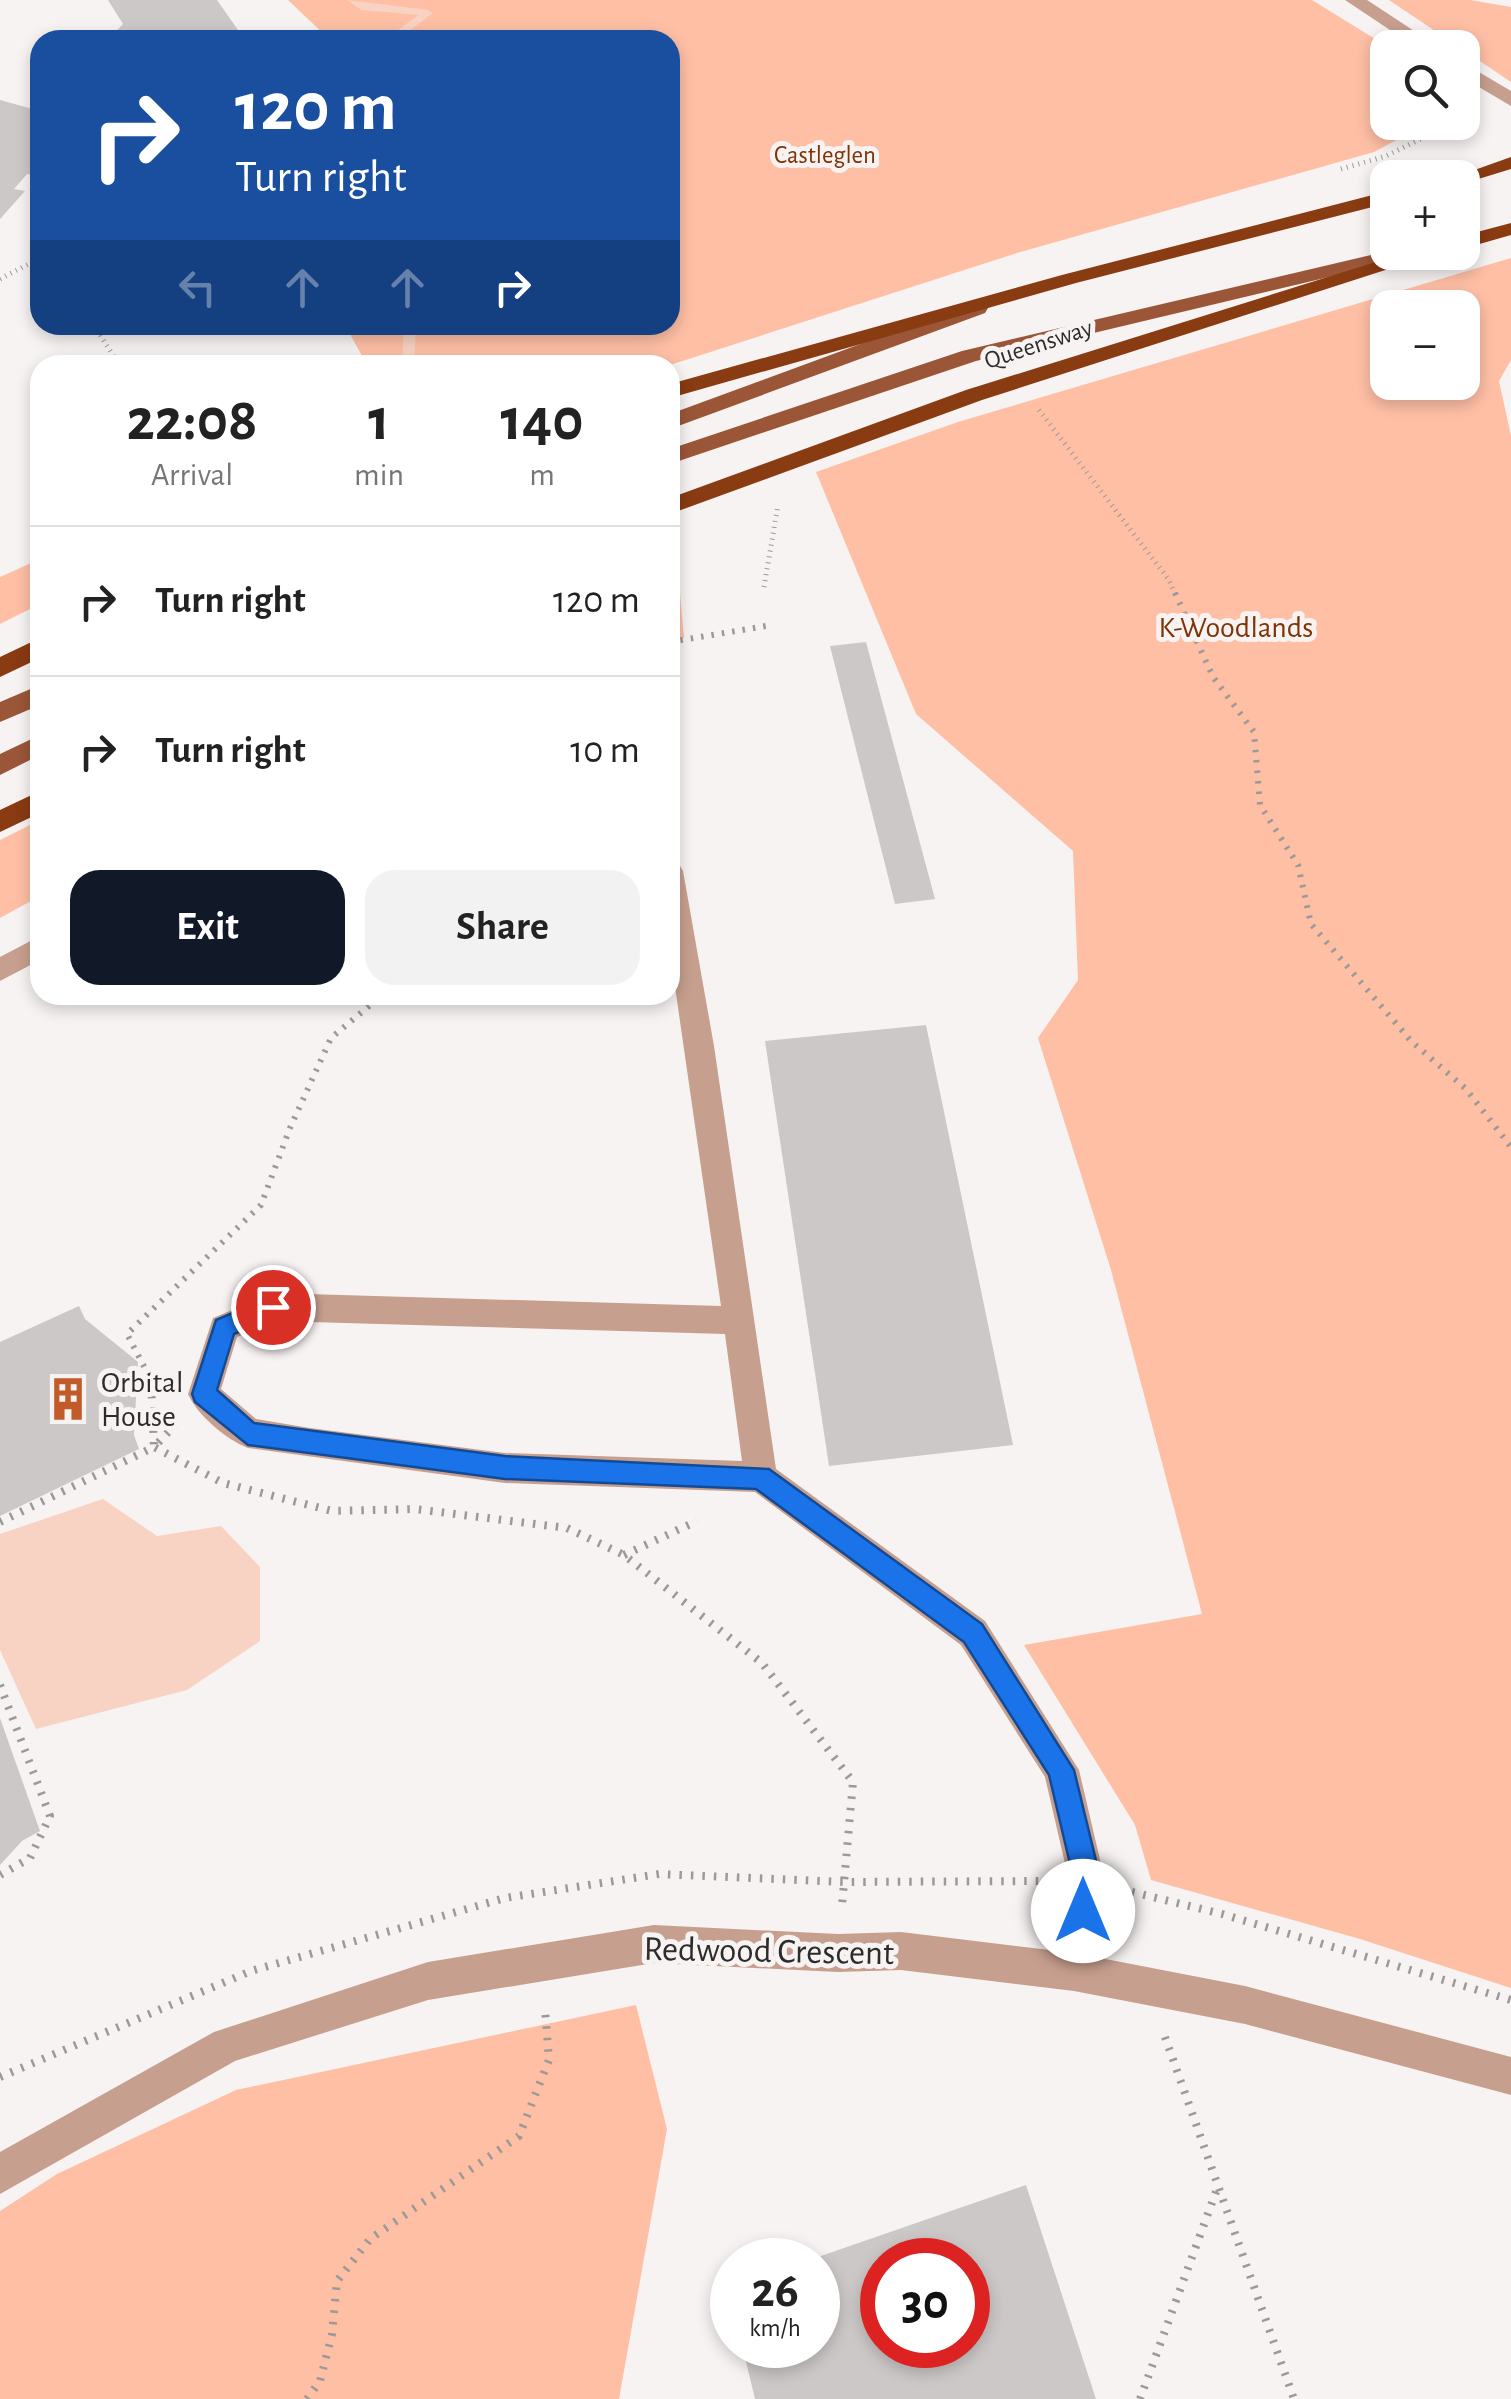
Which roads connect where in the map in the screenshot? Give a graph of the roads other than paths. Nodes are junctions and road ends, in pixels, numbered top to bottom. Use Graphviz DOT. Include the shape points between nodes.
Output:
graph roads {
  1 [pos="1354,0"];
  2 [pos="1403,30"];
  3 [pos="1480,80"];
  4 [pos="1511,100"];
  5 [pos="1511,163"];
  6 [pos="1480,172"];
  7 [pos="1370,203"];
  8 [pos="1505,230"];
  9 [pos="1480,236"];
  10 [pos="1370,261"];
  11 [pos="1374,270"];
  12 [pos="1000,300"];
  13 [pos="680,388"];
  14 [pos="680,418"];
  15 [pos="680,454"];
  16 [pos="680,502"];
  17 [pos="30,653"];
  18 [pos="0,668"];
  19 [pos="30,699"];
  20 [pos="0,713"];
  21 [pos="30,749"];
  22 [pos="0,765"];
  23 [pos="30,806"];
  24 [pos="0,822"];
  25 [pos="680,929"];
  26 [pos="30,953"];
  27 [pos="0,970"];
  28 [pos="737,1320"];
  29 [pos="760,1478"];
  30 [pos="1074,1972"];
  31 [pos="1511,2076"];
  32 [pos="0,2174"];
  1 -- 2 [label="street"];
  3 -- 4 [label="street"];
  5 -- 6 [label="highway"];
  7 -- 12 [label="highway, Queensway"];
  8 -- 9 [label="highway"];
  10 -- 15 [label="main road, Queensway" via="970,356"];
  11 -- 16 [label="highway, Queensway" via="992,390"];
  12 -- 13 [label="highway, Queensway"];
  12 -- 14 [label="main road, Queensway"];
  17 -- 18 [label="highway"];
  19 -- 20 [label="main road"];
  21 -- 22 [label="main road"];
  23 -- 24 [label="highway"];
  25 -- 28 [label="street"];
  26 -- 27 [label="street"];
  28 -- 29 [label="street"];
  28 -- 29 [label="street" via="273,1307 224,1328 204,1394 248,1433 294,1440 505,1468"];
  29 -- 30 [label="street" via="973,1633 1061,1770 1088,1881"];
  30 -- 31 [label="street, Redwood Crescent" via="1246,2004"];
  30 -- 32 [label="street, Redwood Crescent" via="901,1951 654,1944 428,1982 228,2045"];
}
